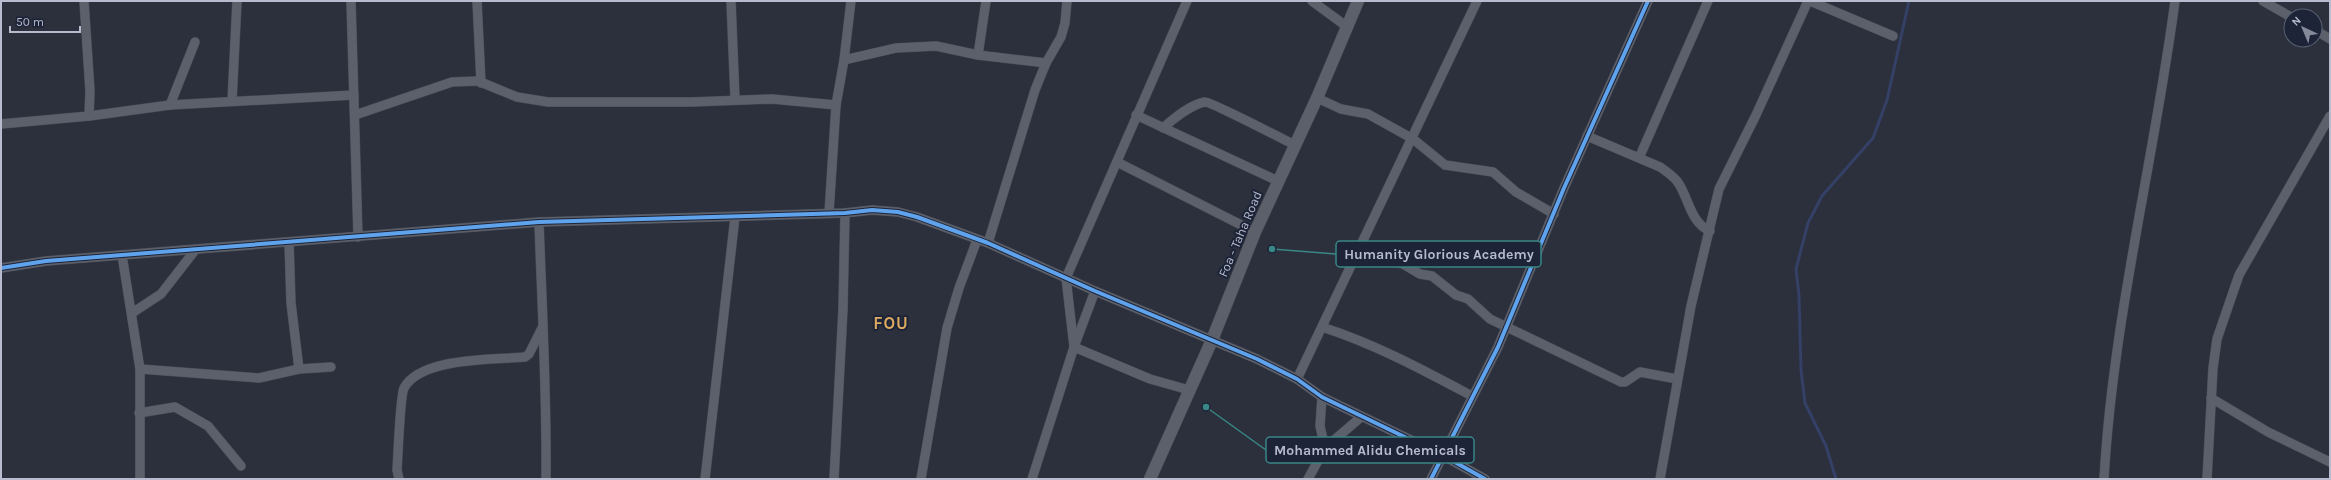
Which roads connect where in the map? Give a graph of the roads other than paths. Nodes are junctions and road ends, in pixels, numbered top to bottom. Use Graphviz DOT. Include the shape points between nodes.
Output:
graph roads {
  1 [pos="84,1"];
  2 [pos="237,1"];
  3 [pos="351,1"];
  4 [pos="477,1"];
  5 [pos="731,1"];
  6 [pos="851,1"];
  7 [pos="986,1"];
  8 [pos="1066,1"];
  9 [pos="1187,1"];
  10 [pos="1312,1"];
  11 [pos="1358,1"];
  12 [pos="1477,1"];
  13 [pos="1648,1"];
  14 [pos="1708,1"];
  15 [pos="1797,1"];
  16 [pos="1808,1"];
  17 [pos="2175,1"];
  18 [pos="2264,1"];
  19 [pos="2283,12"];
  20 [pos="1346,26"];
  21 [pos="1893,36"];
  22 [pos="195,42"];
  23 [pos="978,55"];
  24 [pos="844,60"];
  25 [pos="1046,63"];
  26 [pos="481,82"];
  27 [pos="354,95"];
  28 [pos="1317,98"];
  29 [pos="735,99"];
  30 [pos="232,102"];
  31 [pos="170,105"];
  32 [pos="836,105"];
  33 [pos="355,115"];
  34 [pos="1136,115"];
  35 [pos="89,116"];
  36 [pos="2330,116"];
  37 [pos="1,124"];
  38 [pos="1163,128"];
  39 [pos="1587,136"];
  40 [pos="1413,139"];
  41 [pos="1295,145"];
  42 [pos="1639,158"];
  43 [pos="1117,162"];
  44 [pos="1278,181"];
  45 [pos="829,213"];
  46 [pos="845,213"];
  47 [pos="1554,214"];
  48 [pos="735,217"];
  49 [pos="539,222"];
  50 [pos="1710,231"];
  51 [pos="1255,232"];
  52 [pos="358,237"];
  53 [pos="977,240"];
  54 [pos="289,242"];
  55 [pos="988,243"];
  56 [pos="1359,248"];
  57 [pos="196,249"];
  58 [pos="122,255"];
  59 [pos="1,268"];
  60 [pos="1066,278"];
  61 [pos="1094,291"];
  62 [pos="132,313"];
  63 [pos="1322,327"];
  64 [pos="1505,327"];
  65 [pos="542,328"];
  66 [pos="1212,340"];
  67 [pos="1074,347"];
  68 [pos="331,367"];
  69 [pos="299,368"];
  70 [pos="140,369"];
  71 [pos="1297,379"];
  72 [pos="1677,379"];
  73 [pos="1189,390"];
  74 [pos="1322,396"];
  75 [pos="1472,396"];
  76 [pos="2211,398"];
  77 [pos="139,413"];
  78 [pos="1361,417"];
  79 [pos="1325,448"];
  80 [pos="1444,456"];
  81 [pos="2330,462"];
  82 [pos="241,466"];
  83 [pos="140,479"];
  84 [pos="399,479"];
  85 [pos="546,479"];
  86 [pos="705,479"];
  87 [pos="834,479"];
  88 [pos="921,479"];
  89 [pos="1032,479"];
  90 [pos="1150,479"];
  91 [pos="1308,479"];
  92 [pos="1431,479"];
  93 [pos="1485,479"];
  94 [pos="1660,479"];
  95 [pos="2104,479"];
  96 [pos="2207,479"];
  1 -- 35 [label="street" via="90,91"];
  2 -- 30 [label="street"];
  3 -- 27 [label="street"];
  4 -- 26 [label="street"];
  5 -- 29 [label="street"];
  6 -- 24 [label="street"];
  7 -- 23 [label="street"];
  8 -- 25 [label="street" via="1065,23 1061,37"];
  9 -- 34 [label="street"];
  10 -- 20 [label="street"];
  11 -- 20 [label="street, Foa - Taha Road"];
  12 -- 40 [label="street"];
  13 -- 39 [label="street"];
  14 -- 42 [label="street"];
  15 -- 16 [label="street"];
  16 -- 21 [label="street"];
  16 -- 50 [label="street" via="1719,189"];
  17 -- 95 [label="street" via="2119,338"];
  18 -- 19 [label="street"];
  20 -- 28 [label="street, Foa - Taha Road"];
  22 -- 31 [label="street"];
  23 -- 24 [label="street" via="936,46 896,48"];
  23 -- 25 [label="street"];
  24 -- 32 [label="street"];
  25 -- 55 [label="street" via="1027,112"];
  26 -- 29 [label="street" via="517,97 548,102 691,102"];
  26 -- 33 [label="street" via="452,82"];
  27 -- 30 [label="street"];
  27 -- 33 [label="street"];
  28 -- 40 [label="street" via="1341,110 1368,114"];
  28 -- 41 [label="street, Foa - Taha Road"];
  29 -- 32 [label="street" via="799,100"];
  30 -- 31 [label="street"];
  31 -- 35 [label="street"];
  32 -- 45 [label="street"];
  33 -- 52 [label="street"];
  34 -- 38 [label="street"];
  34 -- 43 [label="street"];
  35 -- 37 [label="street"];
  36 -- 76 [label="street" via="2239,275 2217,339"];
  38 -- 41 [label="street" via="1182,113 1206,102 1218,105"];
  38 -- 44 [label="street"];
  39 -- 42 [label="street"];
  39 -- 47 [label="street"];
  40 -- 47 [label="street" via="1438,161 1451,167 1493,172 1516,192"];
  40 -- 56 [label="street"];
  41 -- 44 [label="street, Foa - Taha Road"];
  42 -- 50 [label="street" via="1660,167 1678,183 1697,224"];
  43 -- 51 [label="street"];
  43 -- 60 [label="street"];
  44 -- 51 [label="street, Foa - Taha Road"];
  45 -- 46 [label="street"];
  45 -- 48 [label="street"];
  46 -- 53 [label="street" via="872,210 898,212"];
  46 -- 87 [label="street"];
  47 -- 64 [label="street"];
  48 -- 49 [label="street"];
  48 -- 86 [label="street"];
  49 -- 52 [label="street"];
  49 -- 65 [label="street"];
  50 -- 72 [label="street" via="1691,306"];
  51 -- 66 [label="street, Foa - Taha Road"];
  52 -- 54 [label="street"];
  53 -- 55 [label="street"];
  53 -- 88 [label="street" via="947,328"];
  54 -- 57 [label="street"];
  54 -- 69 [label="street" via="291,303"];
  55 -- 60 [label="street"];
  56 -- 63 [label="street"];
  56 -- 64 [label="street" via="1372,255 1403,264 1420,274 1432,276 1456,295 1468,299 1490,320"];
  57 -- 58 [label="street"];
  57 -- 62 [label="street" via="161,294"];
  58 -- 59 [label="street" via="46,261"];
  58 -- 62 [label="street"];
  60 -- 61 [label="street"];
  60 -- 67 [label="street"];
  61 -- 66 [label="street"];
  61 -- 67 [label="street"];
  62 -- 70 [label="street"];
  63 -- 71 [label="street"];
  63 -- 75 [label="street" via="1349,335 1391,354"];
  64 -- 72 [label="street" via="1620,382 1625,382 1640,372"];
  64 -- 75 [label="street" via="1487,370"];
  65 -- 84 [label="street" via="529,354 524,357 452,362 430,368 404,389 397,470"];
  65 -- 85 [label="street" via="547,392"];
  66 -- 71 [label="street"];
  66 -- 73 [label="street, Foa - Taha Road"];
  67 -- 73 [label="street" via="1150,379"];
  67 -- 89 [label="street"];
  68 -- 69 [label="street"];
  69 -- 70 [label="street" via="259,378"];
  70 -- 77 [label="street"];
  71 -- 74 [label="street"];
  72 -- 94 [label="street"];
  73 -- 90 [label="street, Foa - Taha Road"];
  74 -- 78 [label="street"];
  74 -- 79 [label="street" via="1320,426"];
  75 -- 80 [label="street"];
  76 -- 81 [label="street" via="2268,432"];
  76 -- 96 [label="street"];
  77 -- 82 [label="street" via="175,407 208,426"];
  77 -- 83 [label="street"];
  78 -- 79 [label="street"];
  78 -- 80 [label="street"];
  79 -- 91 [label="street"];
  80 -- 92 [label="street"];
  80 -- 93 [label="street"];
}
